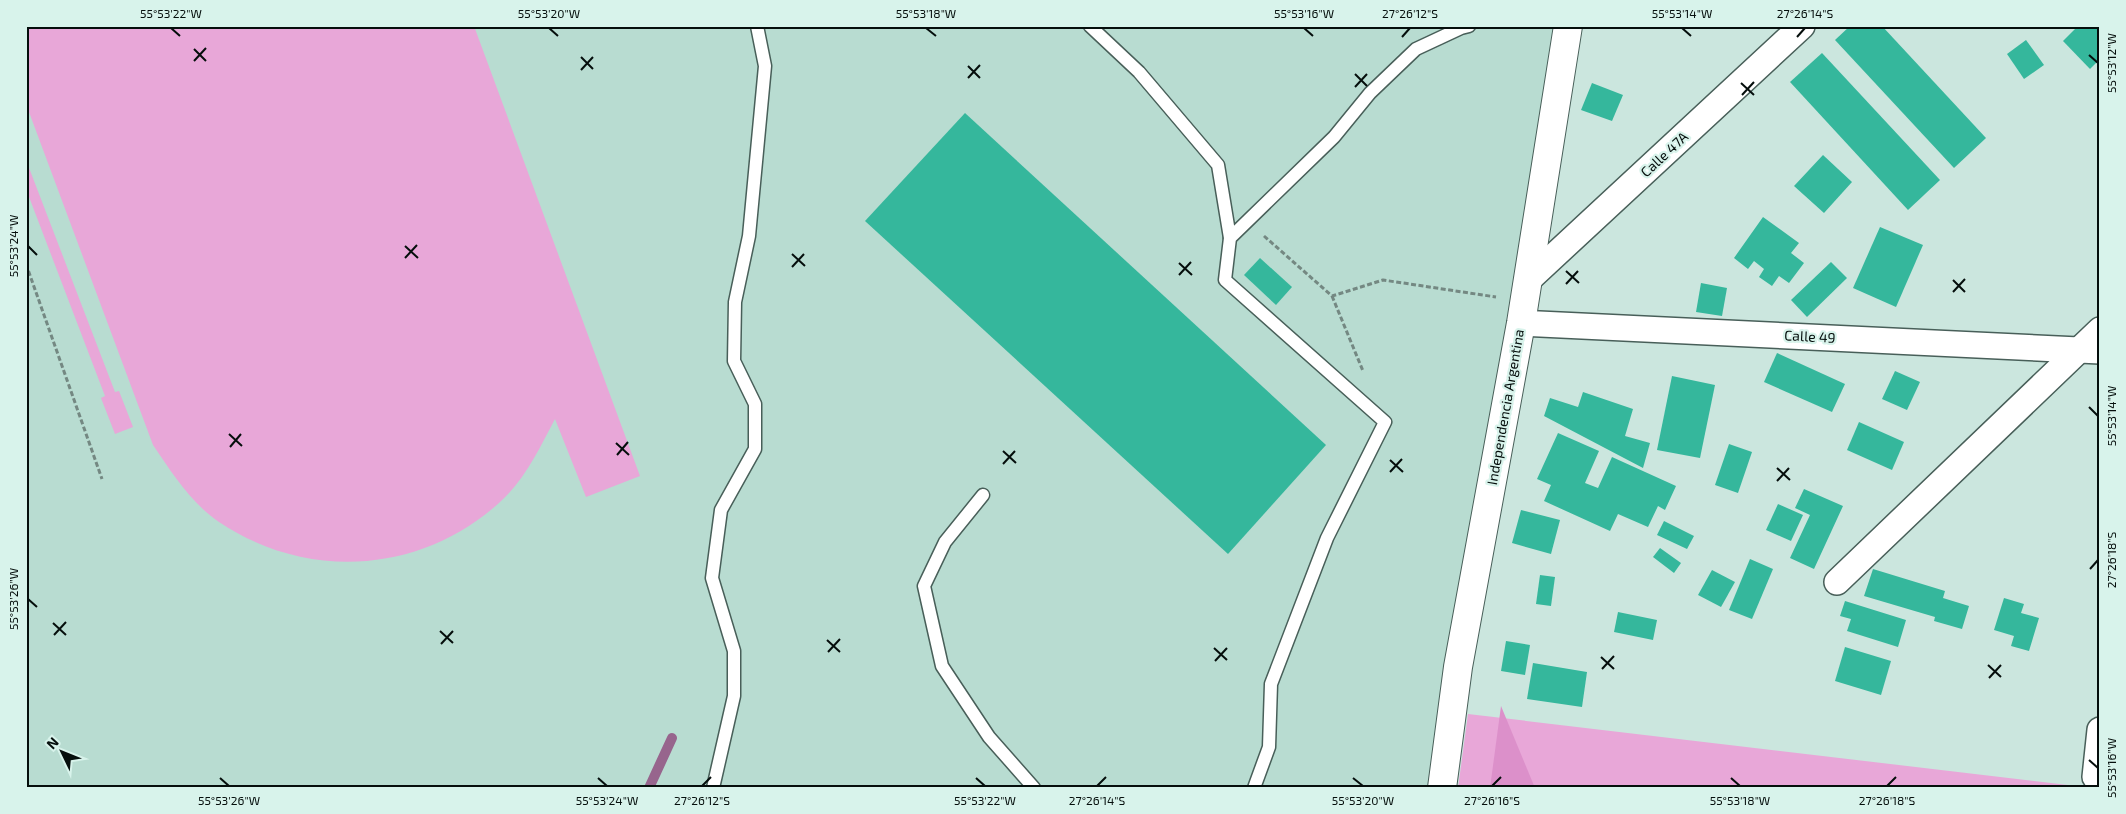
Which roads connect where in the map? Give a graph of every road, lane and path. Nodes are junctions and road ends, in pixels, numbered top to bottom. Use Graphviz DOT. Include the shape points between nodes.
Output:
graph roads {
  1 [pos="757,26"];
  2 [pos="1090,26"];
  3 [pos="1469,26"];
  4 [pos="1568,26"];
  5 [pos="1802,26"];
  6 [pos="1247,221"];
  7 [pos="1230,238"];
  8 [pos="26,264"];
  9 [pos="1332,296"];
  10 [pos="1524,302"];
  11 [pos="2100,330"];
  12 [pos="2088,350"];
  13 [pos="1366,377"];
  14 [pos="102,479"];
  15 [pos="983,494"];
  16 [pos="1837,582"];
  17 [pos="2100,730"];
  18 [pos="2098,777"];
  19 [pos="713,788"];
  20 [pos="1034,788"];
  21 [pos="1254,788"];
  22 [pos="1442,788"];
  1 -- 19 [label="lane" via="765,66 749,236 734,302 734,361 755,404 755,449 721,510 712,578 734,651 734,696"];
  2 -- 7 [label="lane" via="1140,72 1218,165"];
  3 -- 6 [label="lane" via="1416,48 1370,93 1334,137"];
  4 -- 10 [label="main road, Independencia Argentina"];
  5 -- 10 [label="street, Calle 47A"];
  6 -- 7 [label="lane"];
  6 -- 9 [label="path"];
  7 -- 21 [label="lane" via="1225,280 1385,422 1327,538 1271,684 1269,747"];
  8 -- 14 [label="path"];
  9 -- 10 [label="path" via="1383,280"];
  9 -- 13 [label="path"];
  10 -- 12 [label="street, Calle 49"];
  10 -- 22 [label="main road, Independencia Argentina" via="1458,667"];
  11 -- 12 [label="street"];
  12 -- 16 [label="street"];
  15 -- 20 [label="lane" via="945,542 924,586 942,666 989,737"];
  17 -- 18 [label="street"];
}
